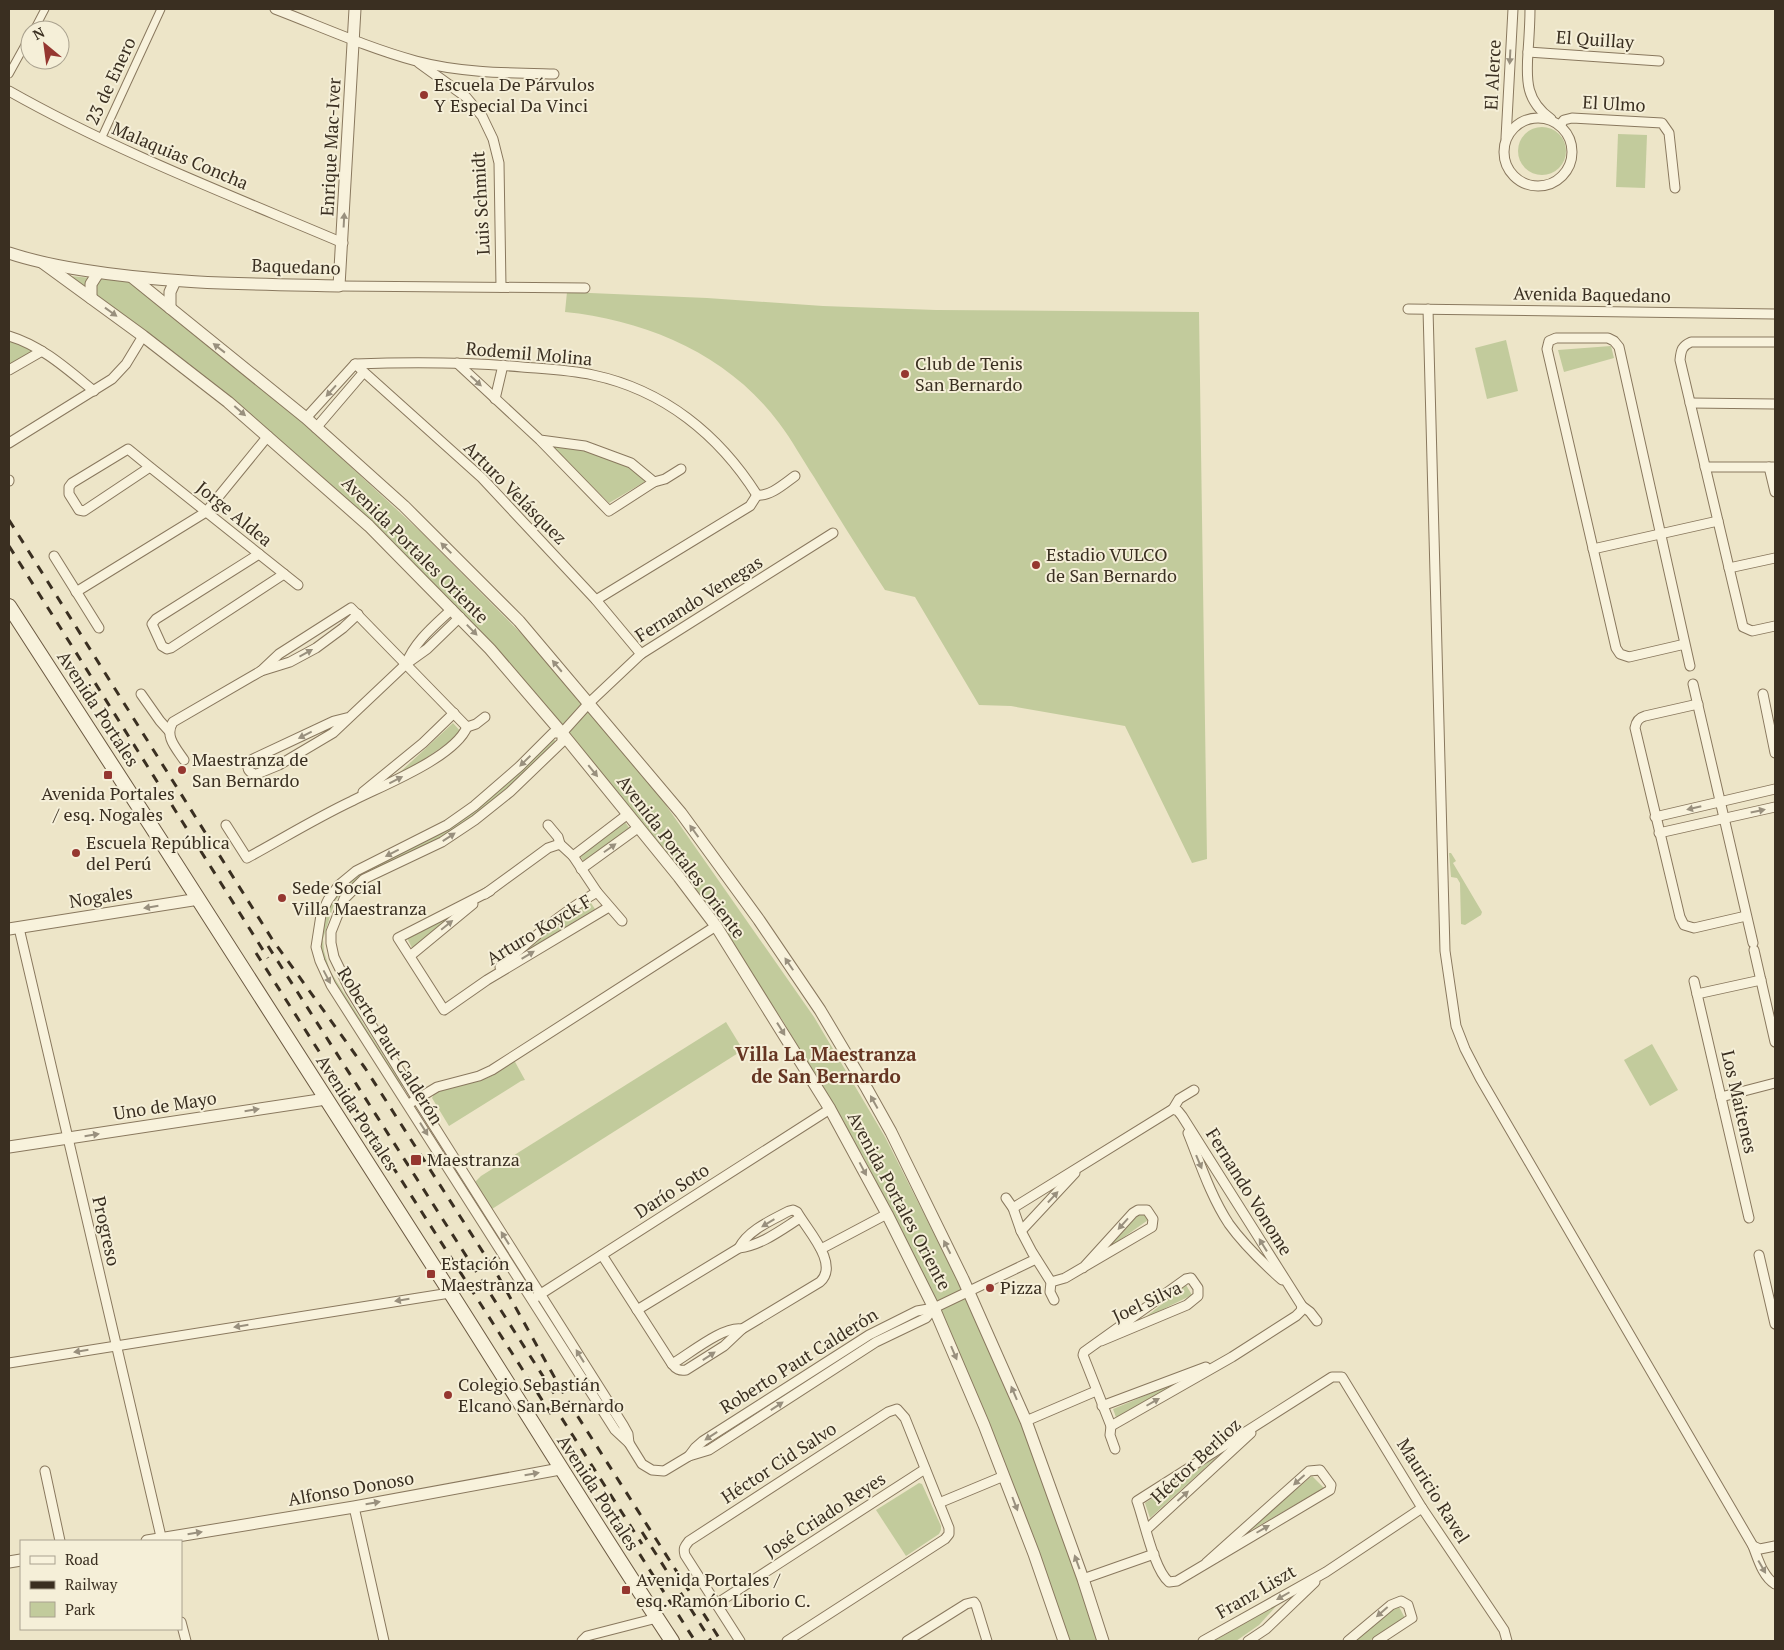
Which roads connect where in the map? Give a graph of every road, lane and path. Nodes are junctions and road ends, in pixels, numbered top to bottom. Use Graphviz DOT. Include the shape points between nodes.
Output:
graph roads {
  1 [pos="46,9"];
  2 [pos="161,9"];
  3 [pos="275,9"];
  4 [pos="355,9"];
  5 [pos="1513,9"];
  6 [pos="1530,9"];
  7 [pos="40,20"];
  8 [pos="354,40"];
  9 [pos="1528,52"];
  10 [pos="20,54"];
  11 [pos="417,61"];
  12 [pos="1659,61"];
  13 [pos="9,74"];
  14 [pos="554,74"];
  15 [pos="9,91"];
  16 [pos="1558,124"];
  17 [pos="101,139"];
  18 [pos="1506,143"];
  19 [pos="1675,188"];
  20 [pos="342,243"];
  21 [pos="9,253"];
  22 [pos="43,263"];
  23 [pos="98,273"];
  24 [pos="134,278"];
  25 [pos="175,281"];
  26 [pos="339,286"];
  27 [pos="502,287"];
  28 [pos="585,288"];
  29 [pos="91,298"];
  30 [pos="170,308"];
  31 [pos="1408,309"];
  32 [pos="1428,309"];
  33 [pos="1775,314"];
  34 [pos="9,336"];
  35 [pos="143,336"];
  36 [pos="1775,342"];
  37 [pos="42,350"];
  38 [pos="457,363"];
  39 [pos="355,364"];
  40 [pos="503,365"];
  41 [pos="9,370"];
  42 [pos="363,372"];
  43 [pos="94,391"];
  44 [pos="495,399"];
  45 [pos="1690,403"];
  46 [pos="1775,404"];
  47 [pos="306,418"];
  48 [pos="316,428"];
  49 [pos="268,436"];
  50 [pos="540,440"];
  51 [pos="9,443"];
  52 [pos="150,467"];
  53 [pos="1705,467"];
  54 [pos="1772,468"];
  55 [pos="681,469"];
  56 [pos="795,476"];
  57 [pos="654,482"];
  58 [pos="1775,492"];
  59 [pos="757,495"];
  60 [pos="206,512"];
  61 [pos="1718,521"];
  62 [pos="834,534"];
  63 [pos="1660,534"];
  64 [pos="1593,549"];
  65 [pos="259,554"];
  66 [pos="54,556"];
  67 [pos="1775,558"];
  68 [pos="1729,568"];
  69 [pos="284,574"];
  70 [pos="298,585"];
  71 [pos="76,592"];
  72 [pos="596,600"];
  73 [pos="9,606"];
  74 [pos="354,611"];
  75 [pos="456,613"];
  76 [pos="1775,626"];
  77 [pos="99,628"];
  78 [pos="1684,644"];
  79 [pos="641,654"];
  80 [pos="406,664"];
  81 [pos="1690,666"];
  82 [pos="261,671"];
  83 [pos="1694,684"];
  84 [pos="141,694"];
  85 [pos="1763,694"];
  86 [pos="589,703"];
  87 [pos="1698,704"];
  88 [pos="454,713"];
  89 [pos="350,717"];
  90 [pos="485,717"];
  91 [pos="467,727"];
  92 [pos="169,731"];
  93 [pos="562,733"];
  94 [pos="1775,752"];
  95 [pos="184,760"];
  96 [pos="1775,789"];
  97 [pos="351,801"];
  98 [pos="1720,802"];
  99 [pos="1775,807"];
  100 [pos="628,814"];
  101 [pos="1655,817"];
  102 [pos="1724,818"];
  103 [pos="226,825"];
  104 [pos="548,825"];
  105 [pos="639,828"];
  106 [pos="1659,833"];
  107 [pos="560,844"];
  108 [pos="573,856"];
  109 [pos="581,869"];
  110 [pos="490,891"];
  111 [pos="597,892"];
  112 [pos="199,899"];
  113 [pos="609,907"];
  114 [pos="1746,916"];
  115 [pos="622,921"];
  116 [pos="716,926"];
  117 [pos="14,929"];
  118 [pos="410,956"];
  119 [pos="486,980"];
  120 [pos="1761,980"];
  121 [pos="1694,981"];
  122 [pos="1697,994"];
  123 [pos="1775,1042"];
  124 [pos="1775,1083"];
  125 [pos="1194,1090"];
  126 [pos="1721,1097"];
  127 [pos="326,1099"];
  128 [pos="417,1099"];
  129 [pos="408,1104"];
  130 [pos="830,1109"];
  131 [pos="1174,1109"];
  132 [pos="1182,1116"];
  133 [pos="68,1138"];
  134 [pos="9,1147"];
  135 [pos="1084,1164"];
  136 [pos="1006,1198"];
  137 [pos="1013,1208"];
  138 [pos="887,1214"];
  139 [pos="1749,1218"];
  140 [pos="1021,1231"];
  141 [pos="821,1249"];
  142 [pos="602,1255"];
  143 [pos="1759,1255"];
  144 [pos="1036,1258"];
  145 [pos="1083,1268"];
  146 [pos="1050,1282"];
  147 [pos="1289,1286"];
  148 [pos="969,1291"];
  149 [pos="450,1293"];
  150 [pos="540,1294"];
  151 [pos="531,1300"];
  152 [pos="1054,1300"];
  153 [pos="1302,1306"];
  154 [pos="934,1308"];
  155 [pos="637,1310"];
  156 [pos="1317,1320"];
  157 [pos="1775,1324"];
  158 [pos="742,1329"];
  159 [pos="1101,1341"];
  160 [pos="117,1346"];
  161 [pos="1232,1357"];
  162 [pos="9,1363"];
  163 [pos="672,1364"];
  164 [pos="1332,1377"];
  165 [pos="1096,1391"];
  166 [pos="1102,1406"];
  167 [pos="1268,1418"];
  168 [pos="1026,1421"];
  169 [pos="1111,1426"];
  170 [pos="629,1444"];
  171 [pos="1115,1449"];
  172 [pos="560,1469"];
  173 [pos="926,1469"];
  174 [pos="45,1471"];
  175 [pos="1004,1476"];
  176 [pos="939,1503"];
  177 [pos="354,1507"];
  178 [pos="1422,1508"];
  179 [pos="1147,1529"];
  180 [pos="60,1540"];
  181 [pos="162,1540"];
  182 [pos="1753,1546"];
  183 [pos="1775,1546"];
  184 [pos="1154,1554"];
  185 [pos="1206,1563"];
  186 [pos="1326,1572"];
  187 [pos="1084,1579"];
  188 [pos="1775,1584"];
  189 [pos="716,1604"];
  190 [pos="657,1618"];
  191 [pos="182,1626"];
  192 [pos="186,1641"];
  193 [pos="384,1641"];
  194 [pos="582,1641"];
  195 [pos="672,1641"];
  196 [pos="740,1641"];
  197 [pos="788,1641"];
  198 [pos="907,1641"];
  199 [pos="987,1641"];
  200 [pos="1064,1641"];
  201 [pos="1103,1641"];
  202 [pos="1203,1641"];
  203 [pos="1248,1641"];
  204 [pos="1348,1641"];
  205 [pos="1377,1641"];
  206 [pos="1507,1641"];
  1 -- 7 [label="street"];
  2 -- 17 [label="street, 23 de Enero"];
  3 -- 8 [label="street"];
  4 -- 8 [label="street, Enrique Mac-Iver"];
  5 -- 18 [label="street, El Alerce, one-way"];
  6 -- 9 [label="street, El Alerce"];
  8 -- 11 [label="street"];
  20 -- 8 [label="street, Enrique Mac-Iver, one-way"];
  9 -- 12 [label="street, El Quillay"];
  9 -- 16 [label="street, El Alerce" via="1529,90 1538,107"];
  10 -- 13 [label="street"];
  11 -- 14 [label="street" via="484,72"];
  11 -- 27 [label="street, Luis Schmidt" via="466,97 482,116 493,138 499,163"];
  15 -- 17 [label="street, Malaquias Concha"];
  16 -- 18 [label="street, El Alerce" via="1546,118 1526,120 1516,126"];
  16 -- 18 [label="street, El Alerce" via="1572,144 1572,155 1563,175 1554,182 1538,185 1522,181 1513,174 1504,154"];
  16 -- 19 [label="street, El Ulmo" via="1572,118 1662,123 1669,133"];
  17 -- 20 [label="street, Malaquias Concha"];
  20 -- 26 [label="street, Enrique Mac-Iver"];
  21 -- 22 [label="street, Baquedano"];
  22 -- 23 [label="street, Baquedano"];
  22 -- 29 [label="street, Avenida Portales Oriente"];
  23 -- 24 [label="street, Baquedano"];
  23 -- 29 [label="street" via="91,284"];
  24 -- 25 [label="street, Baquedano"];
  24 -- 30 [label="street, Avenida Portales Oriente"];
  25 -- 26 [label="street, Baquedano"];
  25 -- 30 [label="street" via="169,297"];
  26 -- 27 [label="street, Baquedano"];
  27 -- 28 [label="street, Baquedano"];
  29 -- 35 [label="street, Avenida Portales Oriente, one-way"];
  47 -- 30 [label="street, Avenida Portales Oriente, one-way"];
  31 -- 32 [label="street, Avenida Baquedano"];
  32 -- 33 [label="street, Avenida Baquedano"];
  32 -- 182 [label="street" via="1444,952 1454,1018 1480,1078"];
  34 -- 37 [label="street"];
  35 -- 43 [label="street" via="126,364"];
  35 -- 49 [label="street, Avenida Portales Oriente, one-way"];
  36 -- 45 [label="street" via="1691,342 1684,345 1680,360"];
  37 -- 41 [label="street"];
  37 -- 43 [label="street"];
  38 -- 39 [label="street, Rodemil Molina"];
  38 -- 40 [label="street, Rodemil Molina"];
  38 -- 44 [label="street, one-way"];
  39 -- 42 [label="street, Arturo Velásquez"];
  39 -- 47 [label="street, one-way"];
  40 -- 44 [label="street"];
  40 -- 59 [label="street, Rodemil Molina" via="594,375 648,394 711,436"];
  42 -- 48 [label="street"];
  42 -- 72 [label="street, Arturo Velásquez" via="482,478"];
  43 -- 51 [label="street"];
  44 -- 50 [label="street"];
  45 -- 46 [label="street"];
  45 -- 53 [label="street"];
  47 -- 48 [label="street, Avenida Portales Oriente"];
  86 -- 48 [label="street, Avenida Portales Oriente, one-way" via="519,621 404,506"];
  49 -- 60 [label="street"];
  49 -- 75 [label="street, Avenida Portales Oriente" via="369,526"];
  50 -- 57 [label="street" via="585,446 630,463"];
  50 -- 57 [label="street" via="609,511"];
  52 -- 52 [label="street, Jorge Aldea" via="128,450 72,483 70,494 79,510 84,511"];
  52 -- 60 [label="street, Jorge Aldea"];
  53 -- 54 [label="street"];
  53 -- 61 [label="street"];
  54 -- 58 [label="street"];
  55 -- 57 [label="street"];
  56 -- 59 [label="street" via="768,493"];
  59 -- 72 [label="street" via="750,506"];
  60 -- 65 [label="street, Jorge Aldea"];
  60 -- 71 [label="street"];
  61 -- 63 [label="street"];
  61 -- 68 [label="street"];
  62 -- 79 [label="street, Fernando Venegas"];
  63 -- 64 [label="street"];
  63 -- 64 [label="street" via="1619,347 1608,338 1556,338 1549,341 1547,350"];
  63 -- 78 [label="street"];
  64 -- 78 [label="street" via="1620,654 1628,657"];
  65 -- 69 [label="street, Jorge Aldea"];
  65 -- 69 [label="street" via="156,619 152,624 162,646 171,648"];
  66 -- 71 [label="street"];
  67 -- 68 [label="street"];
  68 -- 76 [label="street" via="1744,627 1752,631"];
  69 -- 70 [label="street, Jorge Aldea"];
  71 -- 77 [label="street"];
  72 -- 79 [label="street, Arturo Velásquez"];
  73 -- 112 [label="main road, Avenida Portales"];
  74 -- 80 [label="street"];
  74 -- 82 [label="street" via="279,654"];
  82 -- 74 [label="street, one-way" via="290,662 316,648 343,628"];
  75 -- 80 [label="street" via="419,641"];
  75 -- 93 [label="street, Avenida Portales Oriente, one-way"];
  78 -- 81 [label="street"];
  79 -- 86 [label="street, Fernando Venegas"];
  80 -- 88 [label="street"];
  80 -- 89 [label="street"];
  82 -- 92 [label="street" via="173,722"];
  83 -- 87 [label="street"];
  84 -- 92 [label="street"];
  85 -- 94 [label="street"];
  86 -- 93 [label="street, Roberto Paut Calderón"];
  148 -- 86 [label="street, Avenida Portales Oriente, one-way" via="891,1132 820,1010 681,813"];
  87 -- 98 [label="street"];
  87 -- 101 [label="street" via="1645,716 1636,723"];
  88 -- 91 [label="street"];
  88 -- 97 [label="street" via="423,743"];
  89 -- 89 [label="street, one-way" via="334,721 253,759 248,765 249,771 257,774 279,765 329,736"];
  90 -- 91 [label="street"];
  97 -- 91 [label="street, one-way" via="429,762 461,737"];
  92 -- 95 [label="street"];
  93 -- 100 [label="street, Avenida Portales Oriente, one-way"];
  128 -- 93 [label="street, Roberto Paut Calderón, one-way" via="350,990 334,957 332,932 336,917 344,899 364,880 442,842 510,792 562,742"];
  93 -- 129 [label="street, Roberto Paut Calderón, one-way" via="553,733 501,783 447,825 356,871 339,885 321,914 316,947 324,972"];
  96 -- 98 [label="street"];
  97 -- 103 [label="street" via="247,858"];
  98 -- 101 [label="street, one-way"];
  98 -- 102 [label="street"];
  102 -- 99 [label="street, one-way"];
  100 -- 105 [label="street, Avenida Portales Oriente"];
  100 -- 108 [label="street"];
  101 -- 106 [label="street"];
  102 -- 106 [label="street"];
  102 -- 114 [label="street"];
  104 -- 107 [label="street"];
  109 -- 105 [label="street, one-way"];
  105 -- 116 [label="street, Avenida Portales Oriente"];
  106 -- 114 [label="street" via="1684,925 1694,928"];
  107 -- 108 [label="street"];
  107 -- 110 [label="street" via="548,848"];
  108 -- 109 [label="street"];
  109 -- 111 [label="street"];
  118 -- 110 [label="street, one-way"];
  110 -- 118 [label="street" via="398,938"];
  111 -- 113 [label="street"];
  111 -- 119 [label="street, Arturo Koyck F" via="534,937"];
  112 -- 117 [label="street, Nogales, one-way"];
  112 -- 127 [label="main road, Avenida Portales"];
  113 -- 115 [label="street"];
  119 -- 113 [label="street, Arturo Koyck F, one-way"];
  114 -- 120 [label="street"];
  116 -- 128 [label="street" via="492,1070 438,1087"];
  116 -- 130 [label="street, Avenida Portales Oriente, one-way"];
  117 -- 133 [label="street, Progreso"];
  118 -- 119 [label="street, Arturo Koyck F" via="444,1010"];
  120 -- 122 [label="street"];
  120 -- 123 [label="street"];
  121 -- 122 [label="street, Los Maitenes"];
  122 -- 126 [label="street, Los Maitenes"];
  124 -- 126 [label="street"];
  125 -- 131 [label="street" via="1179,1099"];
  126 -- 139 [label="street, Los Maitenes"];
  133 -- 127 [label="street, Uno de Mayo, one-way"];
  127 -- 149 [label="main road, Avenida Portales"];
  128 -- 129 [label="street"];
  150 -- 128 [label="street, Roberto Paut Calderón, one-way"];
  129 -- 151 [label="street, Roberto Paut Calderón, one-way"];
  130 -- 138 [label="street, Avenida Portales Oriente, one-way"];
  130 -- 142 [label="street, Darío Soto"];
  131 -- 132 [label="street, Fernando Vonome"];
  131 -- 135 [label="street"];
  147 -- 132 [label="street, Fernando Vonome, one-way"];
  132 -- 147 [label="street, Fernando Vonome, one-way" via="1197,1157 1230,1224 1262,1262"];
  133 -- 134 [label="street, Uno de Mayo"];
  133 -- 160 [label="street, Progreso"];
  135 -- 137 [label="street"];
  140 -- 135 [label="street, one-way"];
  136 -- 137 [label="street"];
  137 -- 140 [label="street"];
  138 -- 141 [label="street"];
  138 -- 154 [label="street, Avenida Portales Oriente"];
  140 -- 144 [label="street"];
  141 -- 155 [label="street" via="795,1211 788,1211 753,1232 739,1248"];
  141 -- 158 [label="street" via="827,1264 823,1279"];
  142 -- 150 [label="street, Darío Soto"];
  142 -- 155 [label="street"];
  143 -- 157 [label="street"];
  144 -- 146 [label="street"];
  144 -- 148 [label="street, Roberto Paut Calderón"];
  145 -- 145 [label="street, one-way" via="1152,1227 1153,1219 1147,1210 1132,1213"];
  145 -- 146 [label="street"];
  146 -- 152 [label="street"];
  147 -- 153 [label="street, Fernando Vonome"];
  148 -- 154 [label="street, Roberto Paut Calderón"];
  168 -- 148 [label="street, Avenida Portales Oriente, one-way"];
  149 -- 160 [label="street, one-way"];
  149 -- 172 [label="main road, Avenida Portales"];
  150 -- 151 [label="street, Darío Soto"];
  170 -- 150 [label="street, Roberto Paut Calderón, one-way" via="626,1429"];
  151 -- 170 [label="street, Roberto Paut Calderón" via="615,1430"];
  153 -- 156 [label="street, Fernando Vonome"];
  153 -- 161 [label="street" via="1296,1316"];
  154 -- 170 [label="street, Roberto Paut Calderón" via="926,1318 876,1342 709,1450 689,1456 664,1471 652,1470 642,1464"];
  154 -- 175 [label="street, Avenida Portales Oriente, one-way"];
  155 -- 163 [label="street"];
  158 -- 163 [label="street" via="721,1334"];
  163 -- 158 [label="street, one-way" via="679,1370 686,1370 724,1346"];
  159 -- 159 [label="street, Joel Silva" via="1186,1279 1191,1278 1198,1288 1198,1296 1187,1305"];
  159 -- 165 [label="street, Joel Silva" via="1083,1355"];
  160 -- 162 [label="street, one-way"];
  160 -- 181 [label="street, Progreso"];
  161 -- 166 [label="street"];
  169 -- 161 [label="street, one-way"];
  164 -- 167 [label="street, Héctor Berlioz"];
  164 -- 178 [label="street, Mauricio Ravel" via="1342,1377"];
  165 -- 166 [label="street"];
  165 -- 168 [label="street"];
  166 -- 169 [label="street"];
  179 -- 167 [label="street, Héctor Berlioz, one-way"];
  167 -- 179 [label="street, Héctor Berlioz" via="1137,1501"];
  187 -- 168 [label="street, Avenida Portales Oriente, one-way"];
  169 -- 171 [label="street" via="1110,1435"];
  177 -- 172 [label="street, Alfonso Donoso, one-way"];
  172 -- 190 [label="main road, Avenida Portales"];
  173 -- 176 [label="street"];
  173 -- 189 [label="street, José Criado Reyes"];
  173 -- 189 [label="street, Héctor Cid Salvo" via="906,1418 897,1409 888,1412 689,1541 683,1550 685,1555"];
  174 -- 180 [label="street"];
  175 -- 176 [label="street"];
  175 -- 200 [label="street, Avenida Portales Oriente, one-way"];
  176 -- 197 [label="street" via="949,1528 945,1539"];
  181 -- 177 [label="street, Alfonso Donoso, one-way"];
  177 -- 193 [label="street"];
  178 -- 186 [label="street, Franz Liszt"];
  178 -- 206 [label="street, Mauricio Ravel" via="1504,1630"];
  179 -- 184 [label="street"];
  182 -- 183 [label="street"];
  182 -- 188 [label="street, one-way" via="1769,1579"];
  184 -- 185 [label="street" via="1164,1578 1169,1582 1177,1581"];
  184 -- 187 [label="street"];
  185 -- 185 [label="street, one-way" via="1330,1490 1328,1479 1320,1470 1308,1471"];
  186 -- 202 [label="street, Franz Liszt, one-way"];
  186 -- 203 [label="street, Franz Liszt" via="1266,1629"];
  187 -- 201 [label="street, Avenida Portales Oriente"];
  189 -- 196 [label="street"];
  190 -- 194 [label="street" via="587,1636"];
  190 -- 195 [label="main road, Avenida Portales"];
  191 -- 192 [label="street"];
  198 -- 199 [label="street" via="974,1602"];
  205 -- 204 [label="street, one-way" via="1412,1618 1408,1605 1401,1601 1390,1605"];
}
